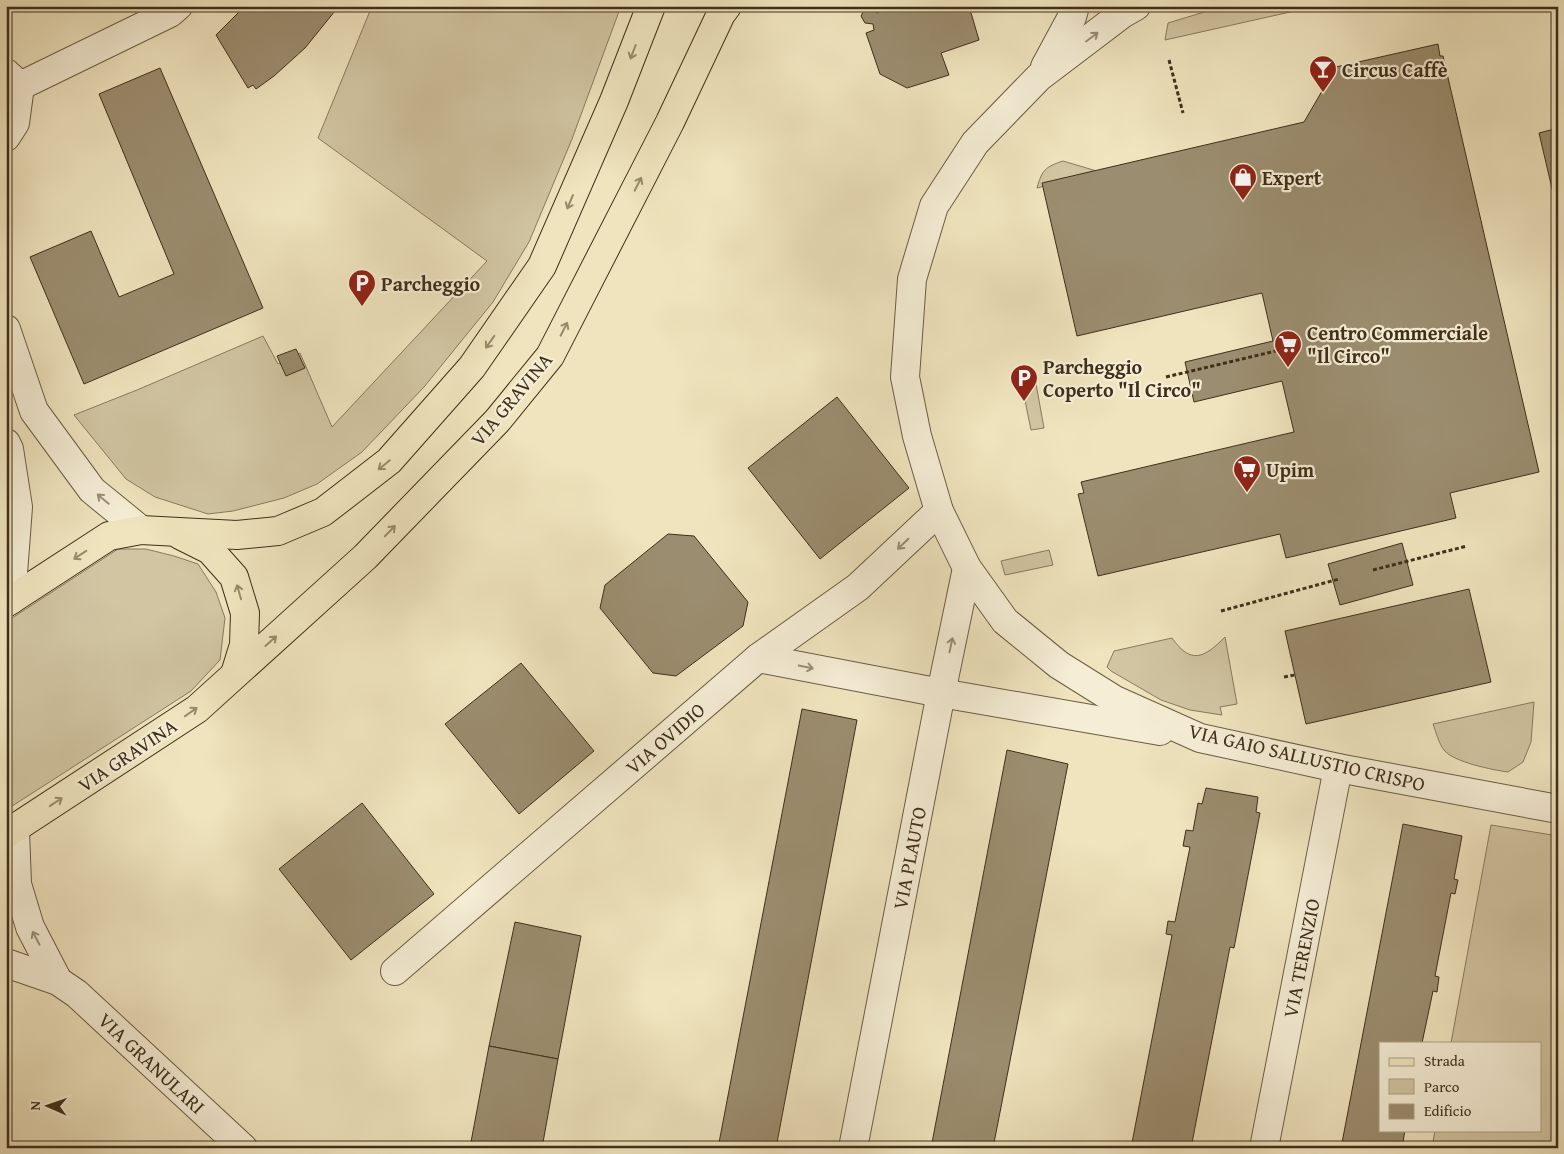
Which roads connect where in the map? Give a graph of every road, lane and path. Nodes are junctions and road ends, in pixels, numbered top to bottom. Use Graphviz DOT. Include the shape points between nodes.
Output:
graph roads {
  1 [pos="178,6"];
  2 [pos="651,6"];
  3 [pos="727,6"];
  4 [pos="1075,6"];
  5 [pos="1092,6"];
  6 [pos="1129,10"];
  7 [pos="1169,60"];
  8 [pos="1039,77"];
  9 [pos="13,79"];
  10 [pos="1183,113"];
  11 [pos="6,137"];
  12 [pos="6,329"];
  13 [pos="1276,351"];
  14 [pos="1166,377"];
  15 [pos="6,443"];
  16 [pos="939,511"];
  17 [pos="140,530"];
  18 [pos="174,532"];
  19 [pos="1467,546"];
  20 [pos="967,568"];
  21 [pos="1373,570"];
  22 [pos="1339,579"];
  23 [pos="9,602"];
  24 [pos="1221,611"];
  25 [pos="758,658"];
  26 [pos="235,674"];
  27 [pos="1295,675"];
  28 [pos="1284,677"];
  29 [pos="941,693"];
  30 [pos="1200,738"];
  31 [pos="1338,768"];
  32 [pos="1558,809"];
  33 [pos="11,832"];
  34 [pos="6,963"];
  35 [pos="395,971"];
  36 [pos="58,981"];
  37 [pos="243,1148"];
  38 [pos="852,1148"];
  39 [pos="1264,1148"];
  1 -- 9 [label="street" via="170,13"];
  2 -- 18 [label="main road, one-way" via="614,101 542,266 472,367 389,462 323,512 278,531 237,535"];
  26 -- 3 [label="main road, VIA GRAVINA, one-way" via="365,557 497,420 550,356"];
  4 -- 8 [label="street, VIA GAIO SALLUSTIO CRISPO"];
  5 -- 6 [label="street, VIA GAIO SALLUSTIO CRISPO" via="1097,10"];
  8 -- 6 [label="street, VIA GAIO SALLUSTIO CRISPO, one-way"];
  7 -- 10 [label="path"];
  8 -- 16 [label="street, VIA GAIO SALLUSTIO CRISPO" via="975,143 934,206 912,279 905,377"];
  9 -- 11 [label="street" via="14,123"];
  17 -- 12 [label="street, one-way" via="92,490 34,411"];
  13 -- 14 [label="path"];
  15 -- 23 [label="street" via="18,507"];
  16 -- 20 [label="street, VIA GAIO SALLUSTIO CRISPO"];
  16 -- 25 [label="street, VIA OVIDIO, one-way" via="858,588"];
  17 -- 18 [label="main road"];
  17 -- 23 [label="main road, one-way" via="109,536"];
  26 -- 18 [label="main road, one-way" via="244,645 244,613 234,577 210,550"];
  19 -- 21 [label="path"];
  29 -- 20 [label="street, VIA PLAUTO, one-way"];
  20 -- 30 [label="street, VIA GAIO SALLUSTIO CRISPO" via="1005,621 1059,664 1115,700"];
  22 -- 24 [label="path"];
  25 -- 29 [label="street, one-way"];
  25 -- 35 [label="street, VIA OVIDIO"];
  33 -- 26 [label="main road, VIA GRAVINA, one-way" via="197,708"];
  27 -- 28 [label="path"];
  29 -- 30 [label="street"];
  29 -- 38 [label="street, VIA PLAUTO"];
  30 -- 31 [label="street, VIA GAIO SALLUSTIO CRISPO"];
  31 -- 32 [label="street, VIA GAIO SALLUSTIO CRISPO"];
  31 -- 39 [label="street, VIA TERENZIO"];
  36 -- 33 [label="street, VIA GRAVINA, one-way" via="30,927 17,884"];
  34 -- 36 [label="street"];
  36 -- 37 [label="street, VIA GRANULARI" via="77,994"];
}
